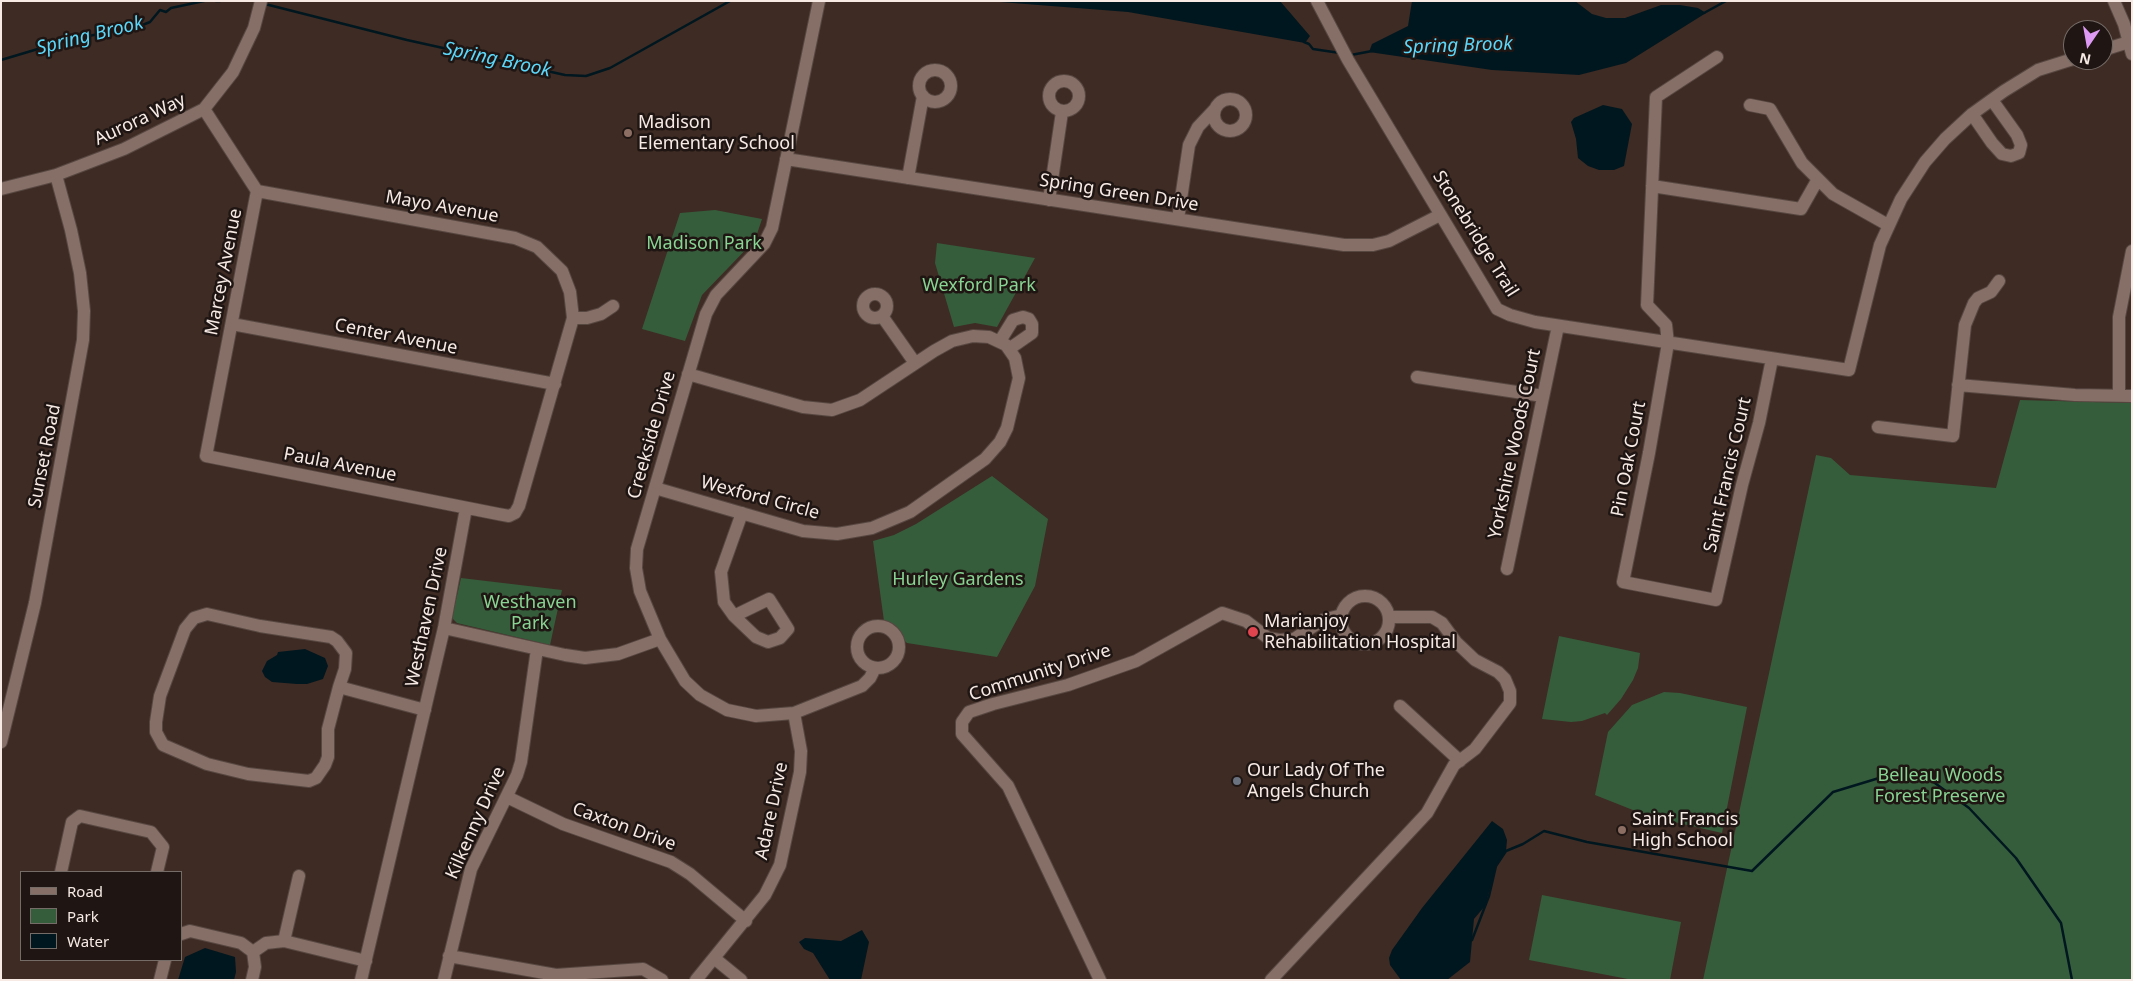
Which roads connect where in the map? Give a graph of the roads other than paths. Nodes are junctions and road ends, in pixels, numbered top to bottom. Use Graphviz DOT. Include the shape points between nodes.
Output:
graph roads {
  1 [pos="818,1"];
  2 [pos="1317,1"];
  3 [pos="2114,1"];
  4 [pos="260,8"];
  5 [pos="2131,46"];
  6 [pos="2113,49"];
  7 [pos="1717,57"];
  8 [pos="2063,62"];
  9 [pos="923,96"];
  10 [pos="1992,100"];
  11 [pos="1750,105"];
  12 [pos="1216,109"];
  13 [pos="204,110"];
  14 [pos="1062,112"];
  15 [pos="1972,114"];
  16 [pos="786,159"];
  17 [pos="56,175"];
  18 [pos="908,178"];
  19 [pos="1818,179"];
  20 [pos="1652,186"];
  21 [pos="1,189"];
  22 [pos="257,191"];
  23 [pos="1049,200"];
  24 [pos="1440,215"];
  25 [pos="1178,219"];
  26 [pos="1888,225"];
  27 [pos="2132,251"];
  28 [pos="1999,281"];
  29 [pos="613,306"];
  30 [pos="882,316"];
  31 [pos="573,318"];
  32 [pos="232,324"];
  33 [pos="1558,326"];
  34 [pos="1668,343"];
  35 [pos="1772,359"];
  36 [pos="915,363"];
  37 [pos="688,374"];
  38 [pos="1417,377"];
  39 [pos="555,384"];
  40 [pos="1958,384"];
  41 [pos="2125,395"];
  42 [pos="1543,396"];
  43 [pos="1878,426"];
  44 [pos="206,456"];
  45 [pos="655,488"];
  46 [pos="466,508"];
  47 [pos="742,513"];
  48 [pos="1507,569"];
  49 [pos="1716,600"];
  50 [pos="1342,615"];
  51 [pos="734,616"];
  52 [pos="1389,618"];
  53 [pos="444,628"];
  54 [pos="660,639"];
  55 [pos="537,649"];
  56 [pos="874,668"];
  57 [pos="339,687"];
  58 [pos="1400,706"];
  59 [pos="425,710"];
  60 [pos="794,713"];
  61 [pos="1,742"];
  62 [pos="1460,761"];
  63 [pos="506,797"];
  64 [pos="61,871"];
  65 [pos="157,871"];
  66 [pos="299,876"];
  67 [pos="746,921"];
  68 [pos="182,934"];
  69 [pos="284,941"];
  70 [pos="253,952"];
  71 [pos="450,956"];
  72 [pos="714,958"];
  73 [pos="165,961"];
  74 [pos="366,961"];
  75 [pos="160,980"];
  76 [pos="252,980"];
  77 [pos="361,980"];
  78 [pos="444,980"];
  79 [pos="662,980"];
  80 [pos="696,980"];
  81 [pos="741,980"];
  82 [pos="1100,980"];
  83 [pos="1271,980"];
  1 -- 16 [label="street, Creekside Drive"];
  2 -- 24 [label="street, Stonebridge Trail" via="1334,36"];
  3 -- 5 [label="street"];
  4 -- 13 [label="street, Aurora Way" via="233,72"];
  5 -- 6 [label="street"];
  7 -- 20 [label="street" via="1656,97"];
  8 -- 10 [label="street" via="2038,70"];
  9 -- 18 [label="street"];
  10 -- 15 [label="street"];
  10 -- 15 [label="street" via="2017,135 2021,145 2019,153 2011,156 2002,154"];
  11 -- 19 [label="street" via="1770,109 1802,163"];
  12 -- 25 [label="street" via="1198,127 1189,145"];
  13 -- 17 [label="street, Aurora Way" via="124,149"];
  13 -- 22 [label="street, Marcey Avenue"];
  14 -- 23 [label="street"];
  15 -- 26 [label="street" via="1925,162"];
  16 -- 18 [label="street, Spring Green Drive"];
  16 -- 37 [label="street, Creekside Drive" via="768,236 756,254 712,300"];
  17 -- 21 [label="street, Aurora Way"];
  17 -- 61 [label="street, Sunset Road" via="80,273 83,340 35,603"];
  18 -- 23 [label="street, Spring Green Drive"];
  19 -- 20 [label="street" via="1801,209"];
  19 -- 26 [label="street" via="1833,194"];
  20 -- 34 [label="street" via="1647,305 1666,326"];
  22 -- 31 [label="street, Mayo Avenue" via="525,241 547,255 562,271 570,292"];
  22 -- 32 [label="street, Marcey Avenue"];
  23 -- 25 [label="street, Spring Green Drive"];
  24 -- 25 [label="street, Spring Green Drive" via="1389,241 1356,246"];
  24 -- 33 [label="street, Stonebridge Trail" via="1497,309 1525,320"];
  26 -- 35 [label="street, Stonebridge Trail" via="1875,260 1849,370"];
  27 -- 41 [label="street" via="2119,317"];
  28 -- 40 [label="street" via="1991,292 1978,298 1967,316"];
  29 -- 31 [label="street" via="601,314"];
  30 -- 36 [label="street"];
  31 -- 39 [label="street"];
  32 -- 39 [label="street, Center Avenue"];
  32 -- 44 [label="street, Marcey Avenue"];
  33 -- 34 [label="street, Stonebridge Trail"];
  33 -- 42 [label="street, Yorkshire Woods Court"];
  34 -- 35 [label="street, Stonebridge Trail"];
  34 -- 49 [label="street, Pin Oak Court" via="1623,582"];
  35 -- 49 [label="street, Saint Francis Court"];
  36 -- 37 [label="street, Wexford Circle" via="860,400 822,410 803,408"];
  36 -- 47 [label="street, Wexford Circle" via="963,337 988,337 1005,345 1015,358 1019,378 1011,419 1000,442 985,460 910,512 872,528 837,534 803,531"];
  37 -- 45 [label="street, Creekside Drive"];
  38 -- 42 [label="street"];
  39 -- 46 [label="street" via="518,510 509,516"];
  40 -- 41 [label="street" via="2075,396"];
  40 -- 43 [label="street" via="1953,436"];
  42 -- 48 [label="street, Yorkshire Woods Court"];
  44 -- 46 [label="street, Paula Avenue"];
  45 -- 47 [label="street, Wexford Circle"];
  45 -- 54 [label="street, Creekside Drive" via="637,549 636,568 640,591"];
  46 -- 53 [label="street, Westhaven Drive"];
  47 -- 51 [label="street" via="721,572 724,602"];
  50 -- 52 [label="street, Community Drive" via="1349,602 1363,596 1383,604"];
  50 -- 52 [label="street" via="1344,632 1356,643 1364,644 1372,644 1386,634"];
  50 -- 82 [label="street, Community Drive" via="1323,620 1294,639 1280,640 1268,638 1246,621 1222,613 1136,661 969,712 962,722 962,734 1008,786"];
  52 -- 62 [label="street" via="1432,617 1442,623 1475,660 1505,679 1510,703 1474,749"];
  53 -- 55 [label="street"];
  53 -- 59 [label="street, Westhaven Drive"];
  54 -- 55 [label="street" via="597,658"];
  54 -- 60 [label="street, Creekside Drive" via="685,681 714,704 756,716"];
  55 -- 63 [label="street, Kilkenny Drive" via="521,762"];
  56 -- 60 [label="street, Creekside Drive" via="862,686"];
  57 -- 57 [label="street" via="328,729 326,765 316,778 309,781 215,767 163,745 156,732 160,696 189,622 200,615 214,614 260,626 330,637 346,653"];
  57 -- 59 [label="street"];
  58 -- 62 [label="street"];
  59 -- 74 [label="street, Westhaven Drive"];
  60 -- 67 [label="street, Adare Drive" via="801,766 784,851 774,880"];
  62 -- 83 [label="street" via="1454,765 1426,813"];
  63 -- 67 [label="street, Caxton Drive" via="562,824 671,862"];
  63 -- 71 [label="street, Kilkenny Drive" via="471,869"];
  64 -- 65 [label="street" via="72,822 80,816 151,832 163,847"];
  66 -- 69 [label="street"];
  67 -- 72 [label="street, Adare Drive"];
  68 -- 70 [label="street" via="190,931 241,943"];
  69 -- 70 [label="street" via="266,943"];
  69 -- 74 [label="street"];
  70 -- 76 [label="street" via="255,967"];
  71 -- 78 [label="street, Kilkenny Drive"];
  71 -- 79 [label="street" via="556,975 643,969"];
  72 -- 80 [label="street, Adare Drive"];
  72 -- 81 [label="street"];
  73 -- 75 [label="street"];
  74 -- 77 [label="street, Westhaven Drive"];
}
